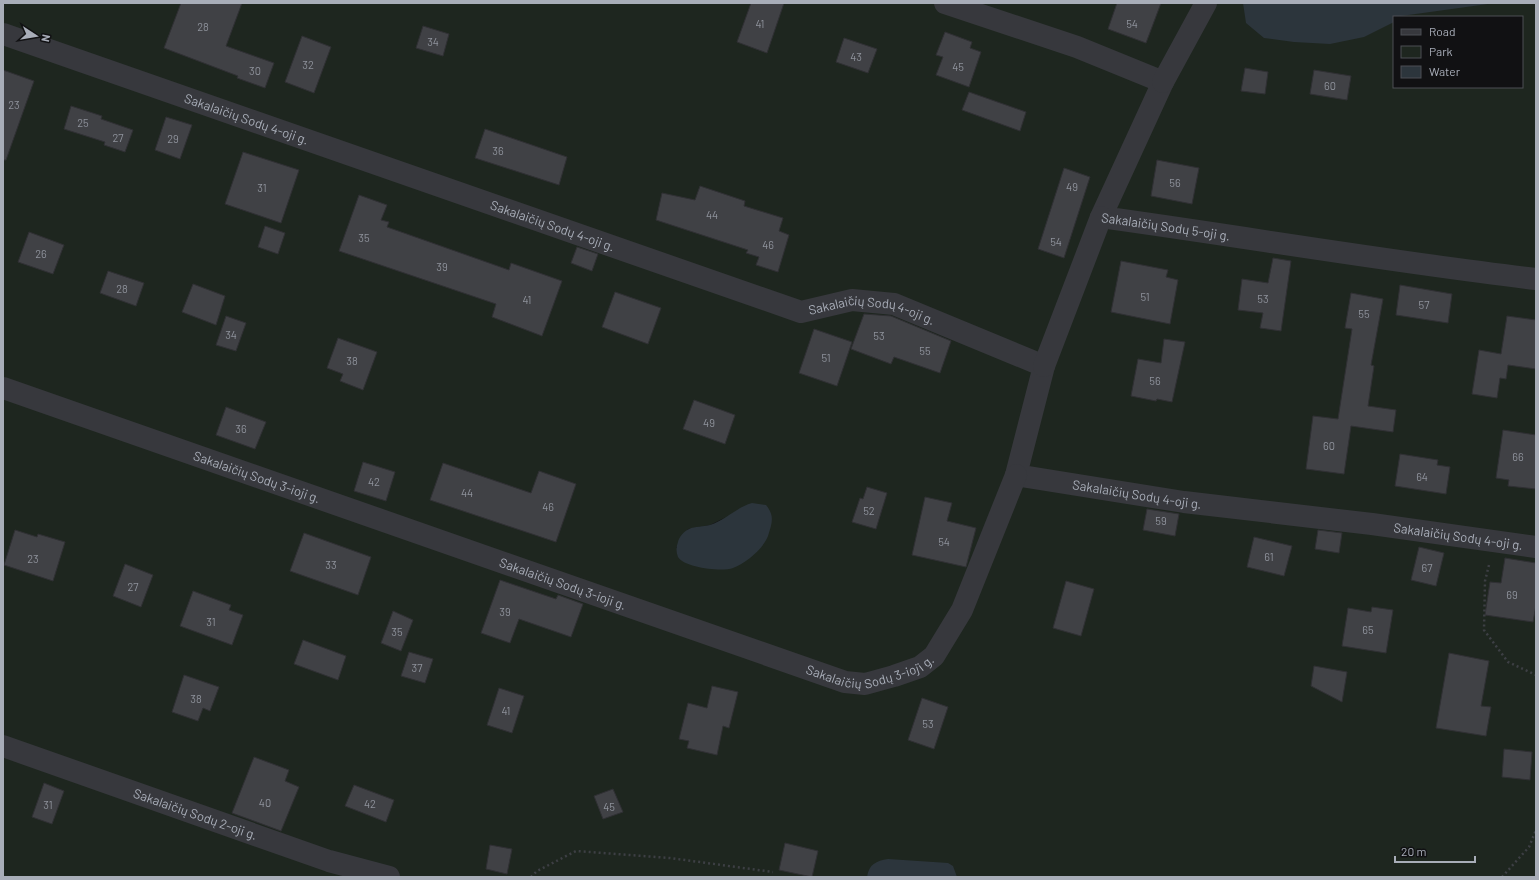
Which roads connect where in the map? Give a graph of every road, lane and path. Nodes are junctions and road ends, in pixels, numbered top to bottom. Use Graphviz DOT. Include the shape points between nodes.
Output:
graph roads {
  1 [pos="945,3"];
  2 [pos="1206,3"];
  3 [pos="3,34"];
  4 [pos="1163,82"];
  5 [pos="1101,217"];
  6 [pos="1536,279"];
  7 [pos="1044,366"];
  8 [pos="3,388"];
  9 [pos="1016,475"];
  10 [pos="1495,542"];
  11 [pos="1536,548"];
  12 [pos="1536,675"];
  13 [pos="3,746"];
  14 [pos="1536,830"];
  15 [pos="773,872"];
  16 [pos="389,877"];
  17 [pos="531,877"];
  18 [pos="1502,877"];
  1 -- 4 [label="street" via="1077,47"];
  2 -- 4 [label="street, Sakalaičių Sodų 5-oji g."];
  3 -- 7 [label="street, Sakalaičių Sodų 4-oji g." via="801,312 852,300 894,304"];
  4 -- 5 [label="street, Sakalaičių Sodų 5-oji g."];
  5 -- 6 [label="street, Sakalaičių Sodų 5-oji g."];
  5 -- 7 [label="street"];
  7 -- 9 [label="street"];
  8 -- 9 [label="street, Sakalaičių Sodų 3-ioji g." via="845,682 865,684 920,667 934,656 962,610"];
  9 -- 10 [label="street, Sakalaičių Sodų 4-oji g." via="1184,502 1364,523"];
  10 -- 11 [label="street, Sakalaičių Sodų 4-oji g."];
  10 -- 12 [label="path" via="1486,581 1484,630 1508,662"];
  13 -- 16 [label="street, Sakalaičių Sodų 2-oji g." via="329,861"];
  14 -- 18 [label="path" via="1529,847"];
  15 -- 17 [label="path" via="670,858 576,851 537,871"];
}
